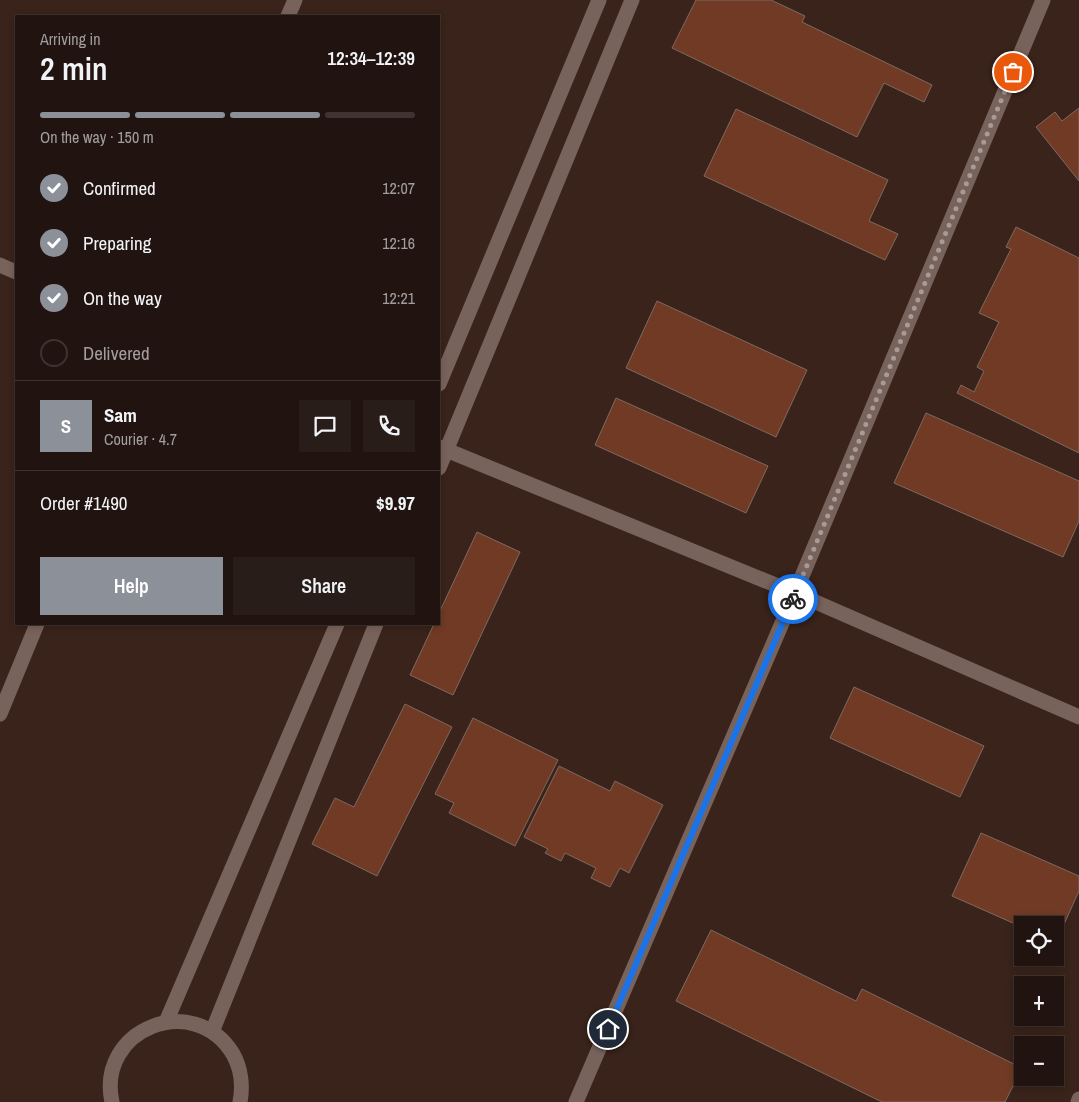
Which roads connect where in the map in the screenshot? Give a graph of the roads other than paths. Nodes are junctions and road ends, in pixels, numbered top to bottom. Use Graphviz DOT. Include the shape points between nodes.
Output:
graph roads {
  1 [pos="295,0"];
  2 [pos="599,0"];
  3 [pos="632,0"];
  4 [pos="1043,0"];
  5 [pos="288,15"];
  6 [pos="0,265"];
  7 [pos="15,272"];
  8 [pos="440,382"];
  9 [pos="442,449"];
  10 [pos="440,462"];
  11 [pos="795,593"];
  12 [pos="37,625"];
  13 [pos="337,625"];
  14 [pos="376,625"];
  15 [pos="0,714"];
  16 [pos="1079,716"];
  17 [pos="166,1022"];
  18 [pos="212,1032"];
  19 [pos="112,1102"];
  20 [pos="240,1102"];
  21 [pos="576,1102"];
  1 -- 5 [label="street"];
  2 -- 8 [label="street"];
  3 -- 9 [label="street"];
  4 -- 11 [label="street"];
  6 -- 7 [label="street"];
  9 -- 10 [label="street"];
  9 -- 11 [label="street"];
  11 -- 16 [label="street"];
  11 -- 21 [label="street"];
  12 -- 15 [label="street"];
  13 -- 17 [label="street"];
  14 -- 18 [label="street"];
  17 -- 18 [label="street" via="190,1023"];
  17 -- 19 [label="street" via="136,1034 120,1052 111,1074"];
  18 -- 20 [label="street" via="227,1046 237,1064"];
}
